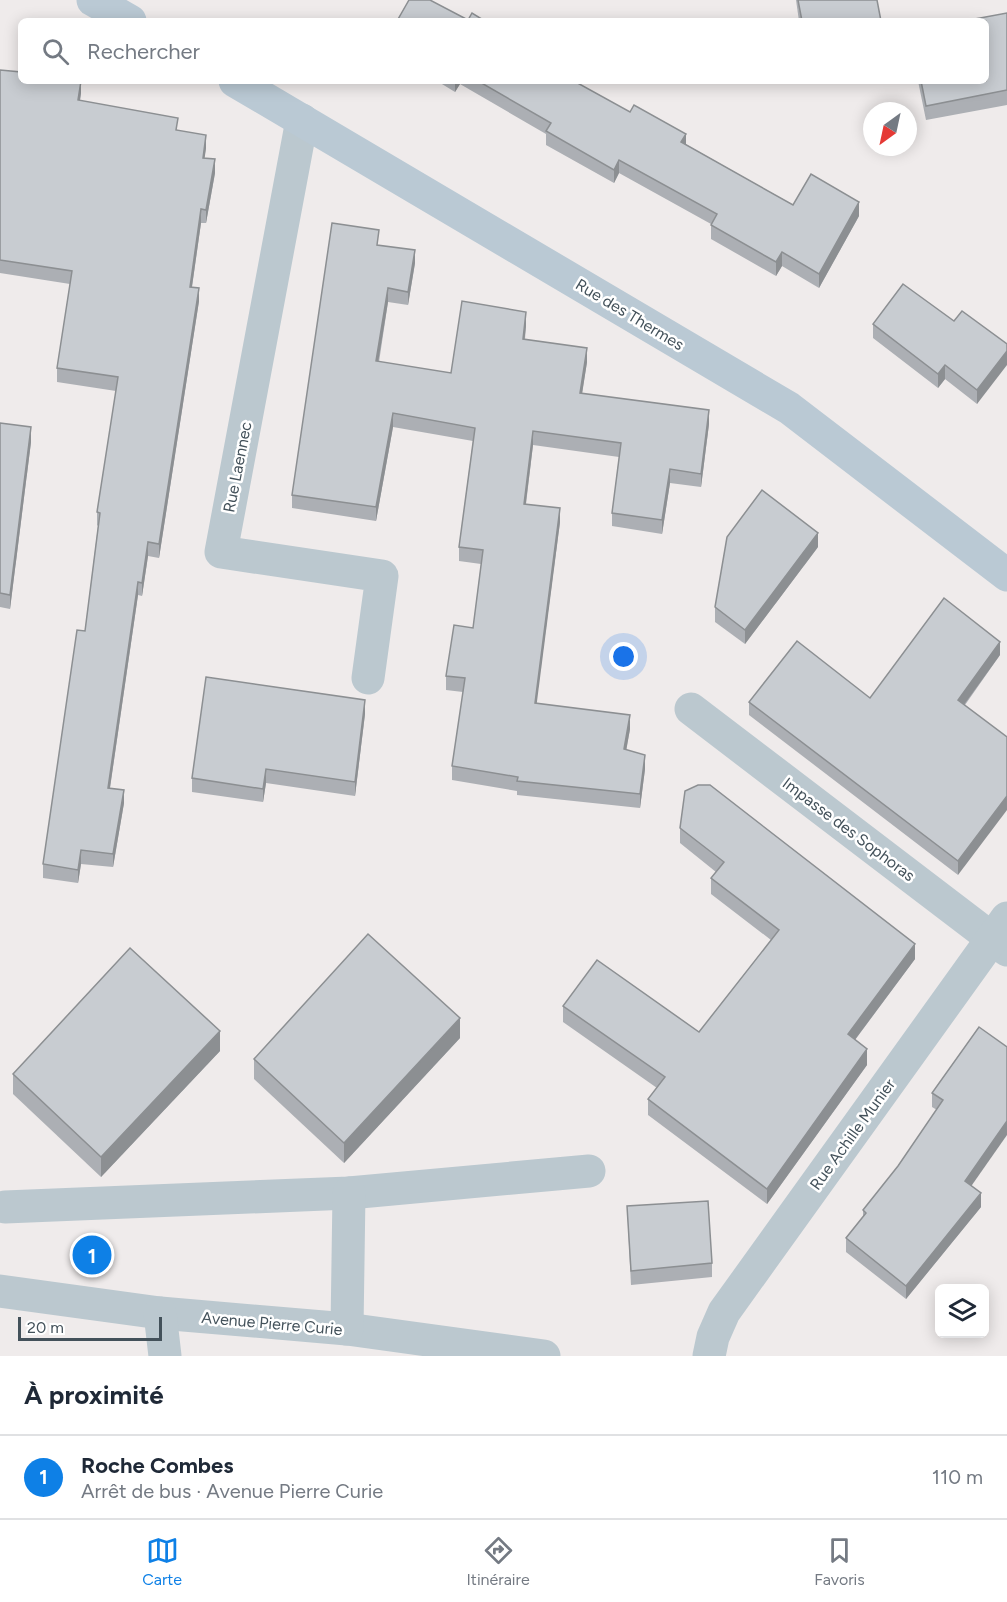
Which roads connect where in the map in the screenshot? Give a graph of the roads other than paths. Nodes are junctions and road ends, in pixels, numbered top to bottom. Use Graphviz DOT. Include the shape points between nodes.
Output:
graph roads {
  1 [pos="93,0"];
  2 [pos="125,18"];
  3 [pos="240,84"];
  4 [pos="303,120"];
  5 [pos="1007,575"];
  6 [pos="368,678"];
  7 [pos="691,709"];
  8 [pos="1002,936"];
  9 [pos="589,1171"];
  10 [pos="349,1193"];
  11 [pos="5,1207"];
  12 [pos="0,1291"];
  13 [pos="160,1313"];
  14 [pos="347,1329"];
  15 [pos="165,1356"];
  16 [pos="544,1356"];
  17 [pos="709,1356"];
  1 -- 2 [label="main road"];
  3 -- 4 [label="main road, Rue des Thermes"];
  4 -- 5 [label="main road, Rue des Thermes" via="789,408"];
  4 -- 6 [label="street, Rue Laennec" via="221,552 382,576"];
  7 -- 8 [label="street, Impasse des Sophoras"];
  8 -- 17 [label="street, Rue Achille Munier" via="724,1312"];
  9 -- 10 [label="street"];
  10 -- 11 [label="street"];
  10 -- 14 [label="street"];
  12 -- 13 [label="street, Avenue Pierre Curie"];
  13 -- 14 [label="street, Avenue Pierre Curie"];
  13 -- 15 [label="street"];
  14 -- 16 [label="street, Avenue Pierre Curie"];
}
